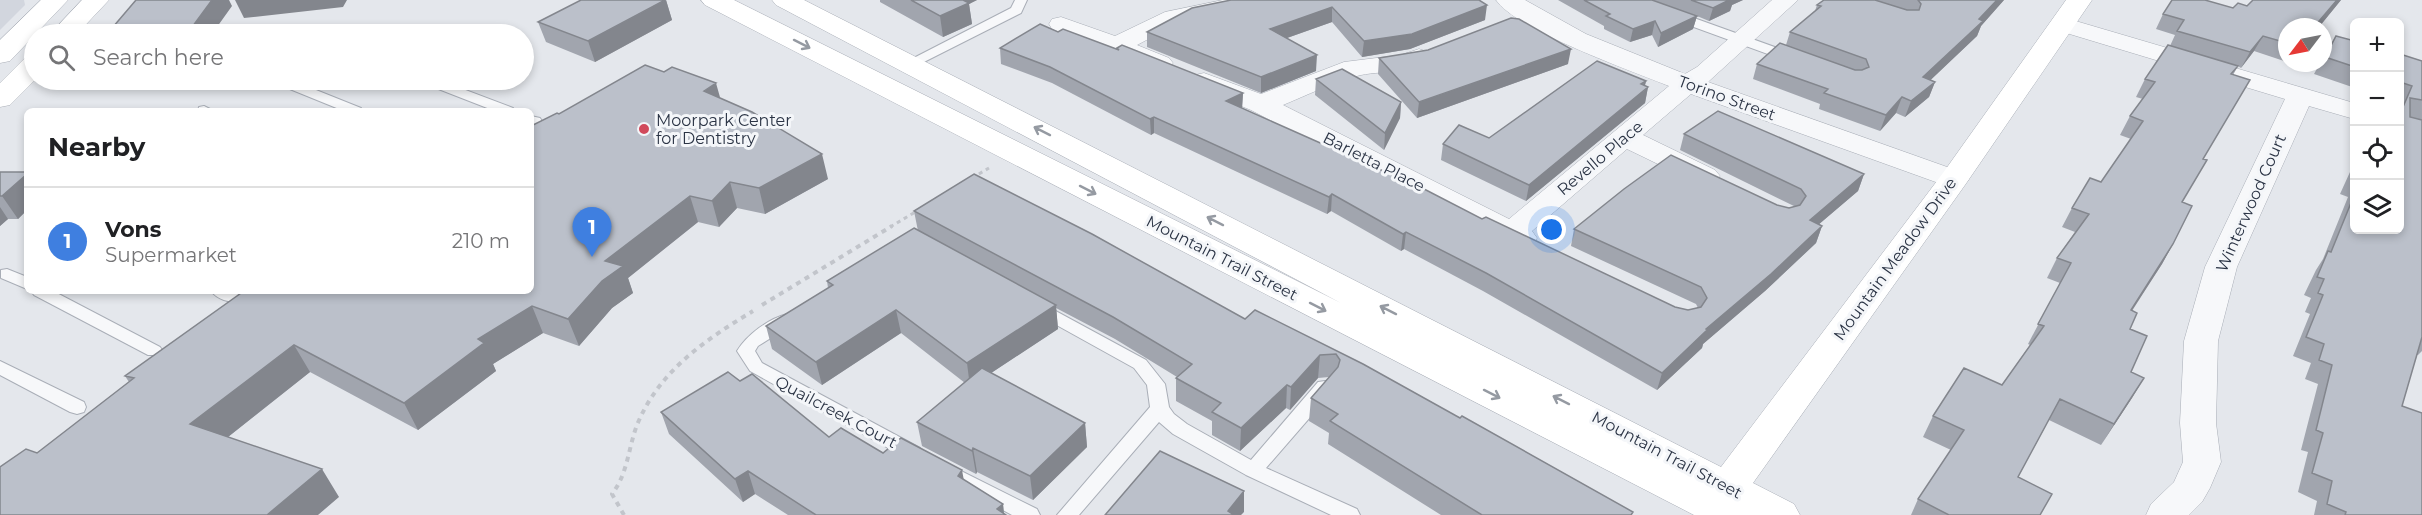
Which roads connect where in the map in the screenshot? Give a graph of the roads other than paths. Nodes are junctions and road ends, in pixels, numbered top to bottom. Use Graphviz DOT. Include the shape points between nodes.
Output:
graph roads {
  1 [pos="55,0"];
  2 [pos="96,0"];
  3 [pos="714,0"];
  4 [pos="785,0"];
  5 [pos="1021,0"];
  6 [pos="1248,0"];
  7 [pos="1632,0"];
  8 [pos="1786,0"];
  9 [pos="1519,7"];
  10 [pos="1167,9"];
  11 [pos="2070,12"];
  12 [pos="31,24"];
  13 [pos="73,24"];
  14 [pos="1060,24"];
  15 [pos="1498,26"];
  16 [pos="24,31"];
  17 [pos="1741,40"];
  18 [pos="1117,45"];
  19 [pos="1437,50"];
  20 [pos="0,55"];
  21 [pos="1803,62"];
  22 [pos="909,64"];
  23 [pos="24,75"];
  24 [pos="1688,83"];
  25 [pos="305,90"];
  26 [pos="454,90"];
  27 [pos="2300,95"];
  28 [pos="0,99"];
  29 [pos="1261,104"];
  30 [pos="349,108"];
  31 [pos="500,108"];
  32 [pos="2350,110"];
  33 [pos="1624,137"];
  34 [pos="1954,179"];
  35 [pos="1730,188"];
  36 [pos="1511,233"];
  37 [pos="1544,248"];
  38 [pos="8,274"];
  39 [pos="24,282"];
  40 [pos="46,294"];
  41 [pos="1026,302"];
  42 [pos="802,310"];
  43 [pos="154,351"];
  44 [pos="0,367"];
  45 [pos="1327,384"];
  46 [pos="77,407"];
  47 [pos="1160,408"];
  48 [pos="1253,470"];
  49 [pos="1720,506"];
  50 [pos="1030,515"];
  51 [pos="1067,515"];
  52 [pos="1350,515"];
  53 [pos="1780,515"];
  54 [pos="2164,515"];
  1 -- 12 [label="street"];
  2 -- 13 [label="street"];
  3 -- 49 [label="street, Mountain Trail Street, one-way"];
  4 -- 22 [label="street, Mountain Trail Street"];
  5 -- 22 [label="lane" via="1016,10"];
  6 -- 10 [label="street" via="1213,11"];
  7 -- 17 [label="lane"];
  8 -- 17 [label="street, Revello Place"];
  9 -- 15 [label="street"];
  9 -- 24 [label="street, Torino Street" via="1562,34 1606,54"];
  10 -- 18 [label="street"];
  11 -- 27 [label="street"];
  11 -- 34 [label="street, Mountain Meadow Drive"];
  14 -- 18 [label="street, Barletta Place"];
  16 -- 20 [label="street"];
  17 -- 21 [label="lane"];
  17 -- 24 [label="street, Revello Place" via="1706,73"];
  18 -- 29 [label="street, Barletta Place"];
  19 -- 29 [label="street" via="1404,62 1353,68"];
  49 -- 22 [label="street, Mountain Trail Street, one-way"];
  23 -- 28 [label="street"];
  24 -- 33 [label="street, Revello Place"];
  24 -- 34 [label="street, Torino Street"];
  25 -- 30 [label="lane"];
  26 -- 31 [label="lane"];
  27 -- 32 [label="street"];
  27 -- 54 [label="street, Winterwood Court" via="2221,267 2201,341 2202,462 2188,492"];
  29 -- 36 [label="street, Barletta Place"];
  33 -- 35 [label="street"];
  33 -- 36 [label="street, Revello Place"];
  34 -- 49 [label="street, Mountain Meadow Drive"];
  36 -- 37 [label="street, Barletta Place"];
  38 -- 39 [label="lane"];
  40 -- 43 [label="lane"];
  41 -- 47 [label="lane" via="1140,364 1156,384"];
  42 -- 50 [label="lane, Quailcreek Court" via="752,342 746,351 749,360 765,374"];
  44 -- 46 [label="lane"];
  45 -- 48 [label="lane"];
  47 -- 48 [label="lane" via="1180,429"];
  47 -- 51 [label="lane"];
  48 -- 52 [label="lane"];
  49 -- 53 [label="street, Mountain Trail Street"];
}
